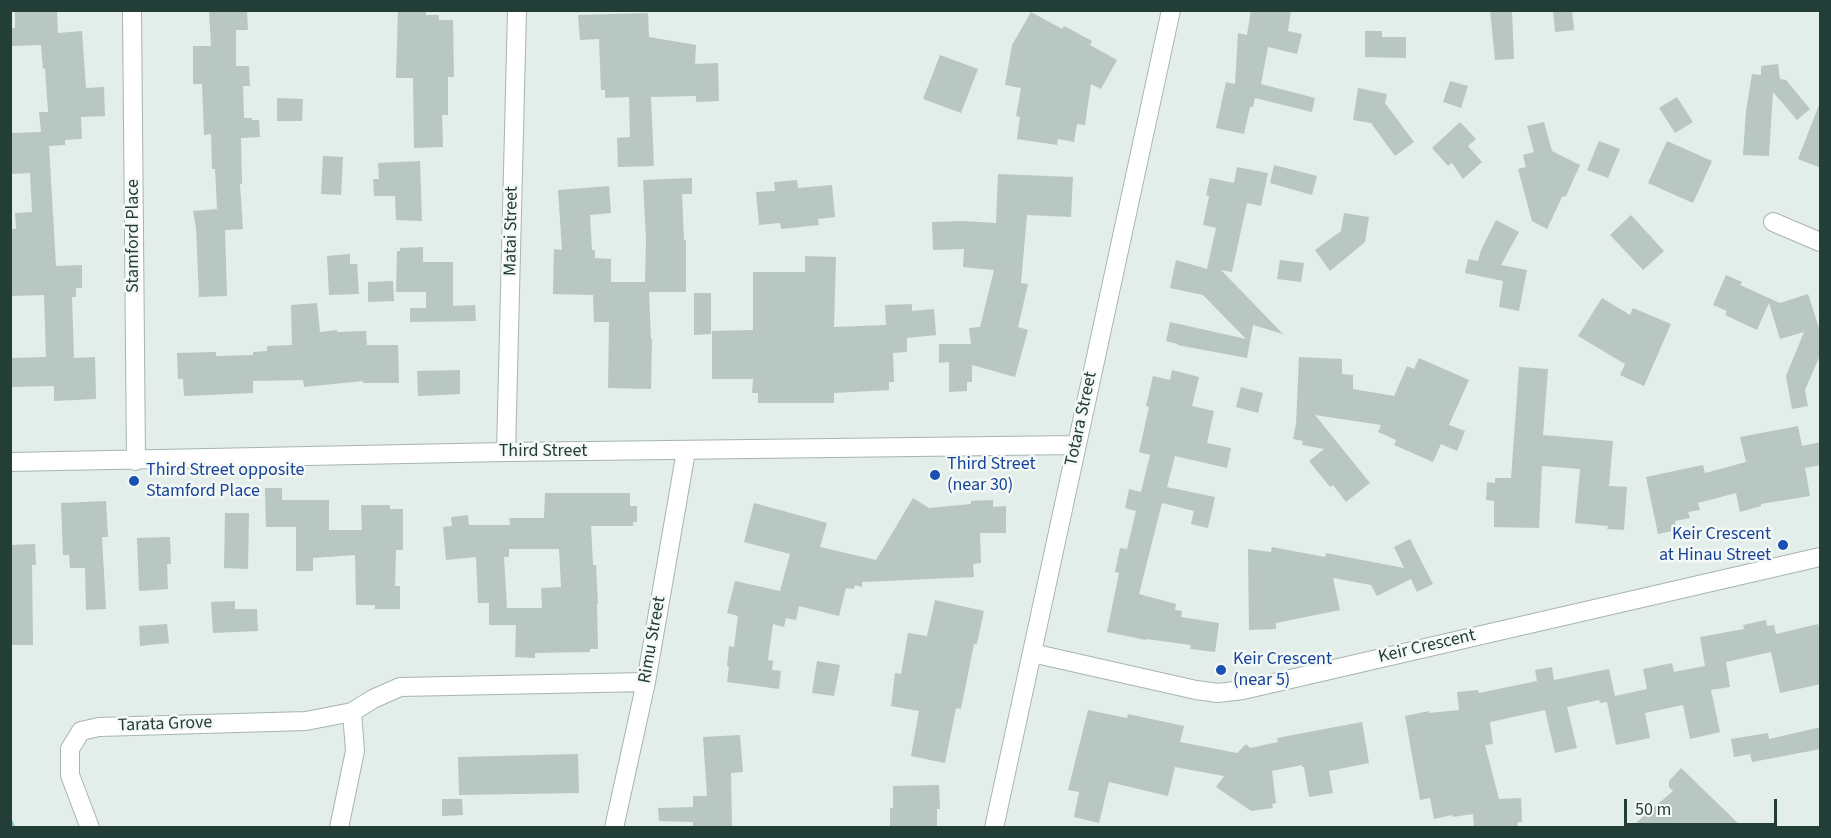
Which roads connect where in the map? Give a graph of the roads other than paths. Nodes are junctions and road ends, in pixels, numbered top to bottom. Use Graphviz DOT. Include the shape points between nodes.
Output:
graph roads {
  1 [pos="132,10"];
  2 [pos="517,10"];
  3 [pos="1172,10"];
  4 [pos="1773,222"];
  5 [pos="1821,242"];
  6 [pos="1077,445"];
  7 [pos="686,451"];
  8 [pos="506,452"];
  9 [pos="136,461"];
  10 [pos="10,462"];
  11 [pos="1821,557"];
  12 [pos="1032,653"];
  13 [pos="646,682"];
  14 [pos="352,712"];
  15 [pos="90,828"];
  16 [pos="339,828"];
  17 [pos="614,828"];
  18 [pos="994,828"];
  1 -- 9 [label="street, Stamford Place"];
  2 -- 8 [label="street, Matai Street"];
  3 -- 6 [label="street, Totara Street"];
  4 -- 5 [label="street"];
  6 -- 7 [label="street, Third Street"];
  6 -- 12 [label="street, Totara Street"];
  7 -- 8 [label="street, Third Street"];
  7 -- 13 [label="street, Rimu Street"];
  8 -- 9 [label="street, Third Street"];
  9 -- 10 [label="street, Third Street"];
  11 -- 12 [label="street, Keir Crescent" via="1243,690 1196,690"];
  12 -- 18 [label="street, Totara Street"];
  13 -- 14 [label="street, Tarata Grove" via="400,687"];
  13 -- 17 [label="street, Rimu Street"];
  14 -- 15 [label="street, Tarata Grove" via="306,721 99,726 81,731 70,749 70,775"];
  14 -- 16 [label="street" via="355,751"];
}
